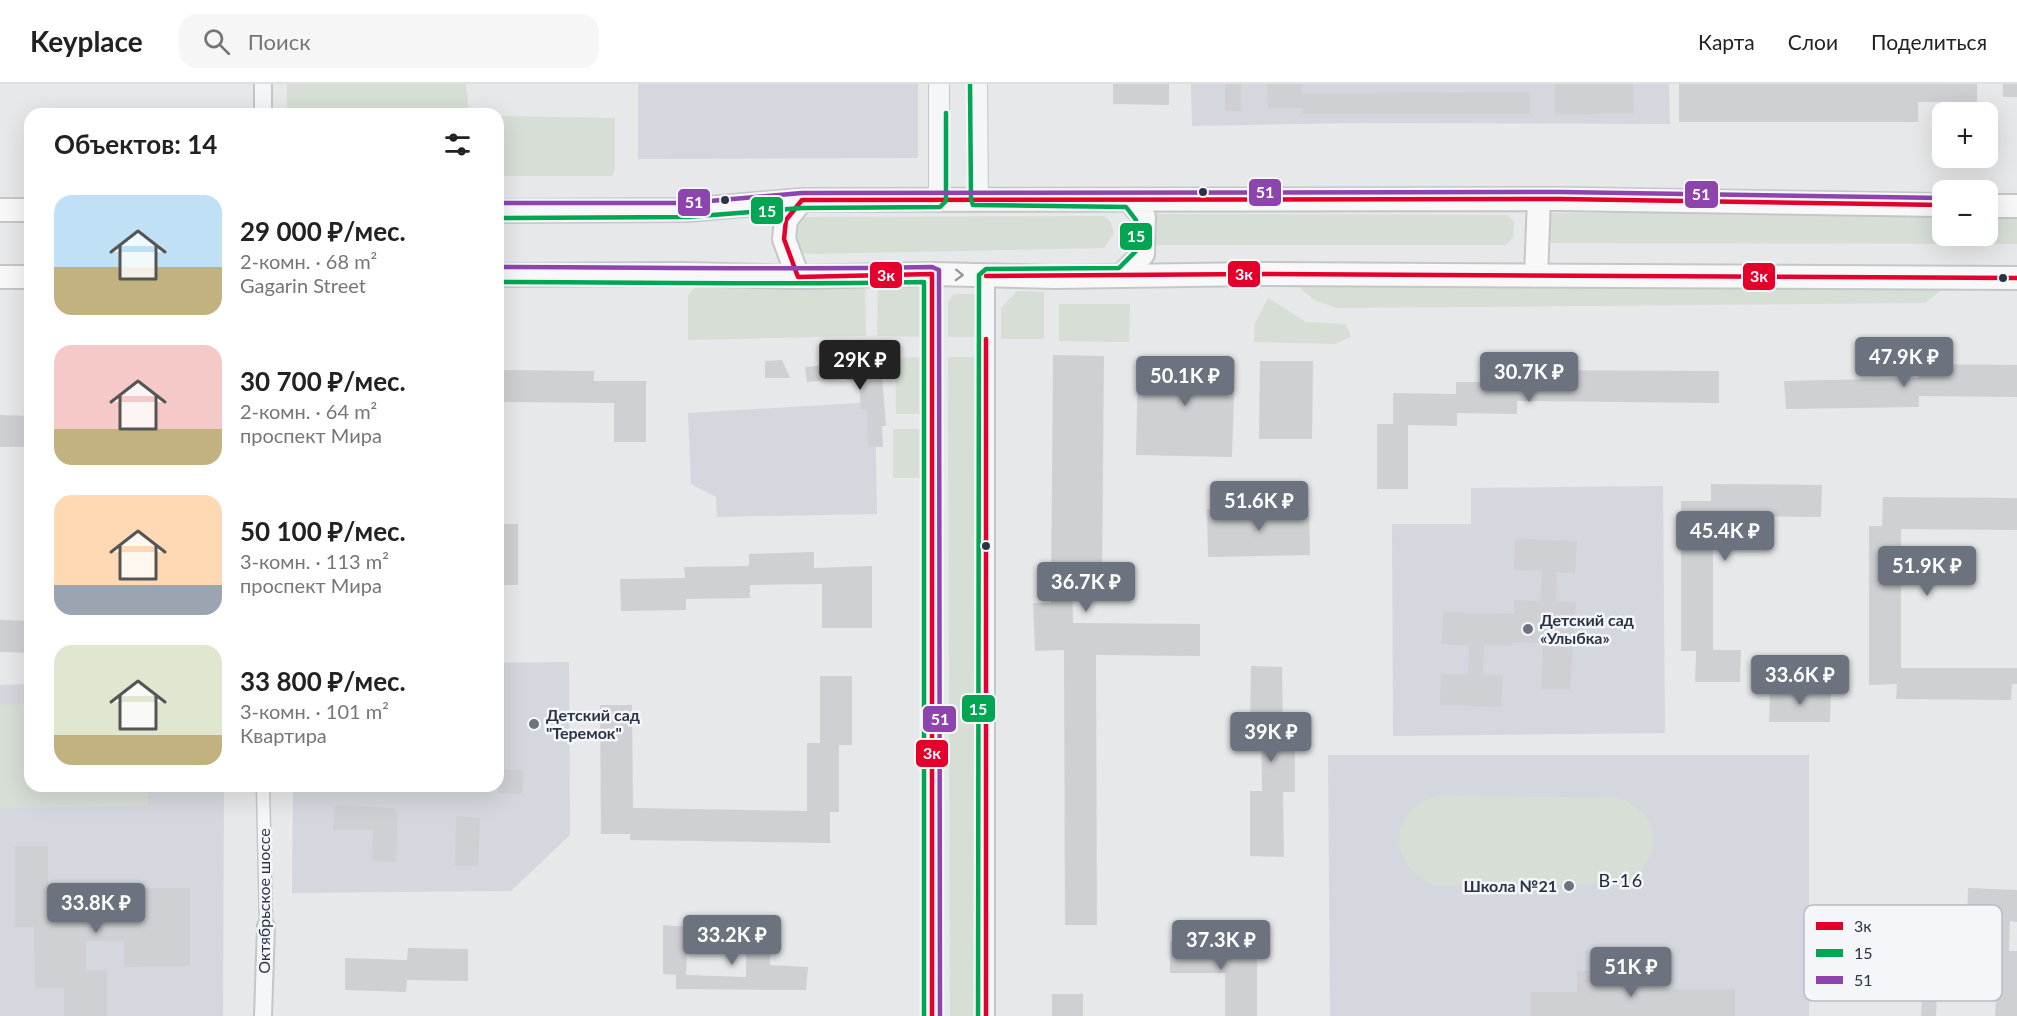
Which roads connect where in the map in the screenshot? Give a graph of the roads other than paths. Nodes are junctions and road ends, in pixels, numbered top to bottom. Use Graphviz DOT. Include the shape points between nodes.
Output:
graph roads {
  1 [pos="263,84"];
  2 [pos="939,84"];
  3 [pos="977,84"];
  4 [pos="263,108"];
  5 [pos="978,199"];
  6 [pos="1539,199"];
  7 [pos="802,200"];
  8 [pos="939,200"];
  9 [pos="1129,200"];
  10 [pos="1932,205"];
  11 [pos="1998,206"];
  12 [pos="2017,206"];
  13 [pos="0,210"];
  14 [pos="24,210"];
  15 [pos="504,211"];
  16 [pos="932,274"];
  17 [pos="504,275"];
  18 [pos="1122,275"];
  19 [pos="986,276"];
  20 [pos="1536,276"];
  21 [pos="0,277"];
  22 [pos="24,277"];
  23 [pos="798,277"];
  24 [pos="2017,278"];
  25 [pos="263,792"];
  26 [pos="266,926"];
  27 [pos="263,1016"];
  28 [pos="932,1016"];
  29 [pos="986,1016"];
  1 -- 4 [label="street"];
  2 -- 8 [label="street"];
  3 -- 5 [label="street"];
  5 -- 8 [label="main road"];
  5 -- 9 [label="main road"];
  6 -- 9 [label="main road"];
  6 -- 10 [label="main road"];
  6 -- 20 [label="main road"];
  7 -- 8 [label="main road"];
  7 -- 15 [label="main road" via="687,210"];
  7 -- 23 [label="main road" via="786,220 784,239"];
  9 -- 18 [label="main road" via="1144,217 1143,254"];
  11 -- 12 [label="main road"];
  13 -- 14 [label="main road"];
  16 -- 19 [label="main road, one-way"];
  16 -- 23 [label="main road"];
  16 -- 28 [label="street"];
  17 -- 23 [label="main road"];
  18 -- 19 [label="main road"];
  18 -- 20 [label="main road"];
  19 -- 29 [label="street"];
  20 -- 24 [label="main road"];
  21 -- 22 [label="main road"];
  25 -- 26 [label="street, Октябрьское шоссе"];
  26 -- 27 [label="street, Октябрьское шоссе"];
}
